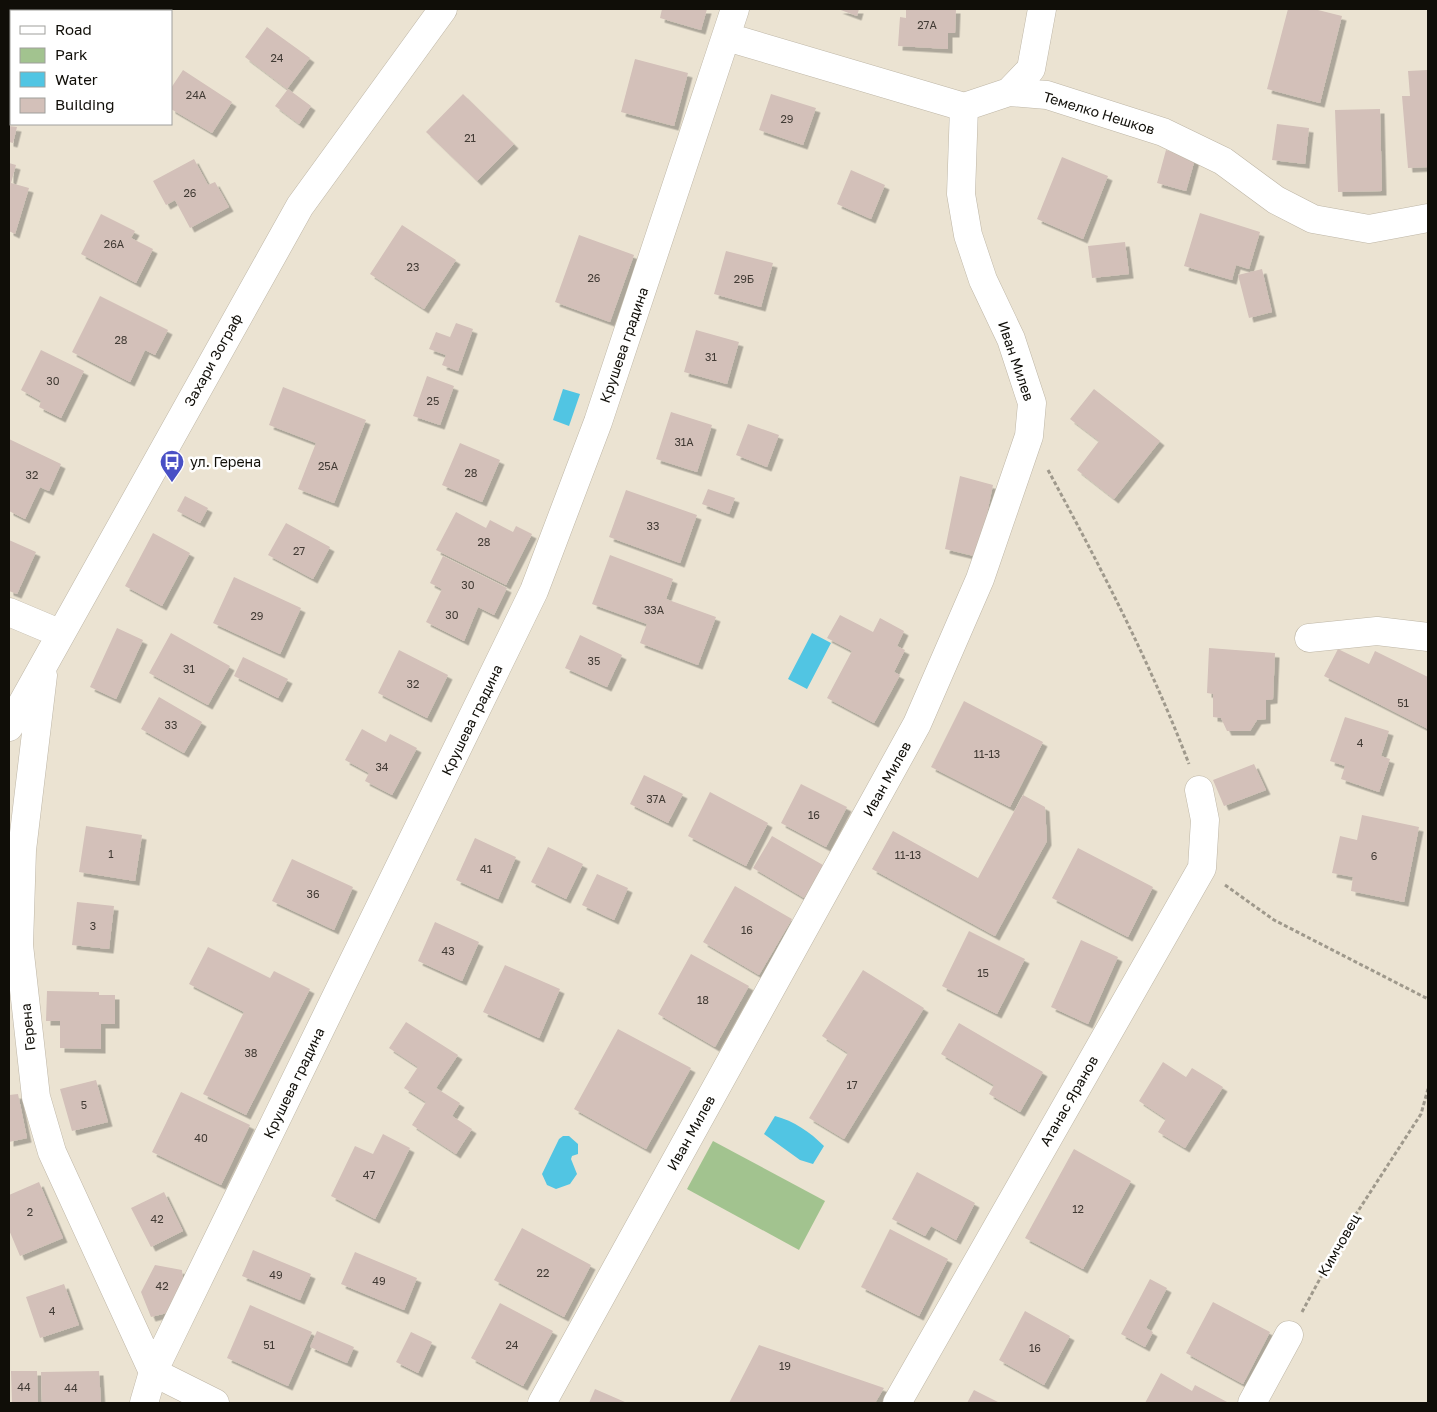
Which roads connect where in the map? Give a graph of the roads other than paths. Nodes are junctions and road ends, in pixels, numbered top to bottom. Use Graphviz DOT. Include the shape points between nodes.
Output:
graph roads {
  1 [pos="443,9"];
  2 [pos="735,9"];
  3 [pos="1042,9"];
  4 [pos="727,37"];
  5 [pos="1009,92"];
  6 [pos="964,107"];
  7 [pos="1428,218"];
  8 [pos="9,612"];
  9 [pos="59,633"];
  10 [pos="1428,637"];
  11 [pos="1308,638"];
  12 [pos="45,658"];
  13 [pos="9,727"];
  14 [pos="1200,790"];
  15 [pos="1289,1335"];
  16 [pos="153,1372"];
  17 [pos="144,1403"];
  18 [pos="215,1403"];
  19 [pos="542,1403"];
  20 [pos="897,1403"];
  21 [pos="1252,1403"];
  1 -- 9 [label="street, Захари Зограф" via="300,206"];
  2 -- 4 [label="street, Крушева градина"];
  3 -- 5 [label="street" via="1031,70"];
  4 -- 6 [label="street"];
  4 -- 16 [label="street, Крушева градина" via="598,422 534,591"];
  5 -- 6 [label="street, Темелко Нешков"];
  5 -- 7 [label="street, Темелко Нешков" via="1047,95 1163,132 1223,161 1276,200 1313,219 1370,229"];
  6 -- 19 [label="street, Иван Милев" via="961,194 968,235 983,280 1011,339 1032,403 1029,436 980,579 917,724"];
  8 -- 9 [label="street"];
  9 -- 12 [label="street, Захари Зограф"];
  10 -- 11 [label="street" via="1377,631"];
  12 -- 13 [label="street, Захари Зограф"];
  12 -- 16 [label="street, Герена" via="22,850 19,944 36,1097 52,1152"];
  14 -- 20 [label="street, Атанас Яранов" via="1205,820 1202,868"];
  15 -- 21 [label="street"];
  16 -- 17 [label="street, Крушева градина"];
  16 -- 18 [label="street"];
}
